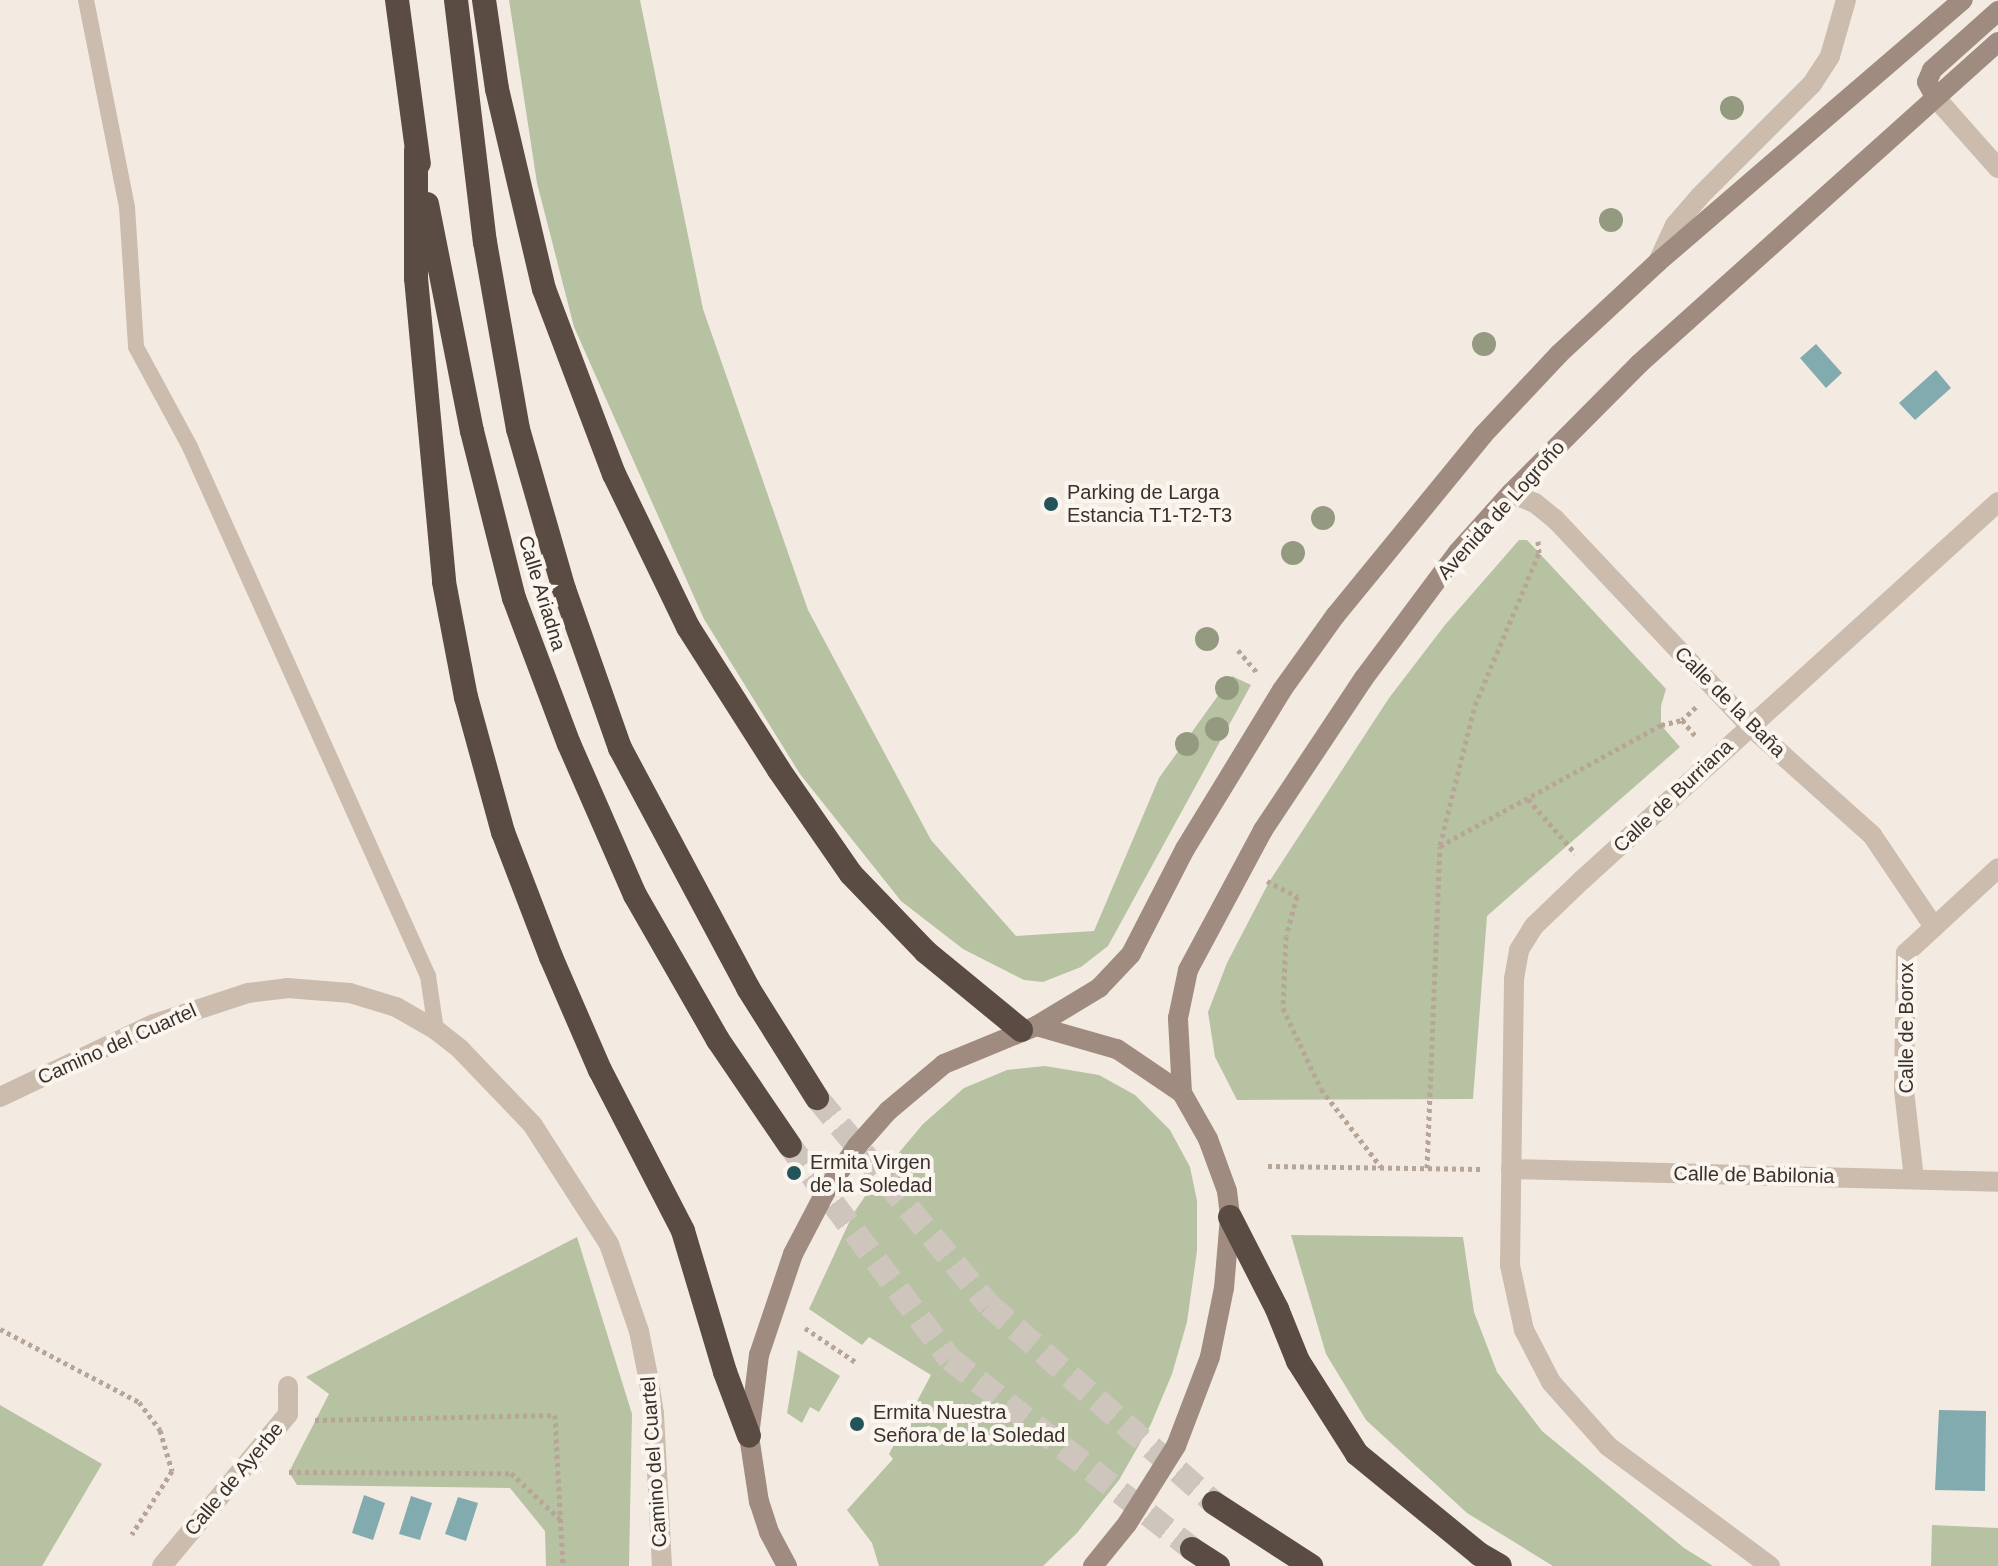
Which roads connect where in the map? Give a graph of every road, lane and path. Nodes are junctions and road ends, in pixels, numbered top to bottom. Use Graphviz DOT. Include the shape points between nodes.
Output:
graph roads {
  1 [pos="86,0"];
  2 [pos="397,0"];
  3 [pos="456,0"];
  4 [pos="484,0"];
  5 [pos="1846,0"];
  6 [pos="1963,0"];
  7 [pos="1998,11"];
  8 [pos="1998,42"];
  9 [pos="1935,97"];
  10 [pos="416,151"];
  11 [pos="1998,168"];
  12 [pos="1658,262"];
  13 [pos="1511,493"];
  14 [pos="1998,502"];
  15 [pos="1538,539"];
  16 [pos="1238,650"];
  17 [pos="1257,673"];
  18 [pos="1699,704"];
  19 [pos="1682,720"];
  20 [pos="1750,726"];
  21 [pos="1700,741"];
  22 [pos="1528,799"];
  23 [pos="1440,846"];
  24 [pos="1998,868"];
  25 [pos="1591,871"];
  26 [pos="1265,880"];
  27 [pos="1934,927"];
  28 [pos="1028,1028"];
  29 [pos="436,1030"];
  30 [pos="1182,1093"];
  31 [pos="0,1097"];
  32 [pos="817,1098"];
  33 [pos="790,1146"];
  34 [pos="1268,1166"];
  35 [pos="1381,1167"];
  36 [pos="1427,1168"];
  37 [pos="1511,1169"];
  38 [pos="1914,1179"];
  39 [pos="1998,1182"];
  40 [pos="1230,1217"];
  41 [pos="805,1328"];
  42 [pos="0,1329"];
  43 [pos="857,1363"];
  44 [pos="288,1386"];
  45 [pos="313,1420"];
  46 [pos="749,1436"];
  47 [pos="289,1472"];
  48 [pos="1214,1503"];
  49 [pos="560,1519"];
  50 [pos="132,1534"];
  51 [pos="1192,1549"];
  52 [pos="162,1566"];
  53 [pos="563,1566"];
  54 [pos="662,1566"];
  55 [pos="787,1566"];
  56 [pos="1093,1566"];
  57 [pos="1218,1566"];
  58 [pos="1311,1566"];
  59 [pos="1500,1566"];
  60 [pos="1770,1566"];
  1 -- 29 [label="lane" via="127,207 136,347 190,447 428,976"];
  2 -- 10 [label="highway, Calle Ariadna"];
  3 -- 32 [label="highway, Calle Ariadna" via="485,242 518,429 564,589 620,748 748,988"];
  4 -- 28 [label="highway" via="497,89 544,289 614,474 688,627 851,874 926,952"];
  5 -- 12 [label="street" via="1830,56 1812,84 1699,197 1675,225"];
  6 -- 12 [label="main road"];
  7 -- 9 [label="main road" via="1932,70 1927,82"];
  8 -- 9 [label="main road, Avenida de Logroño"];
  9 -- 11 [label="street"];
  9 -- 13 [label="main road, Avenida de Logroño" via="1684,322"];
  10 -- 33 [label="highway, Calle Ariadna" via="472,431 514,598 635,895 718,1040"];
  10 -- 46 [label="highway" via="416,278 444,582 466,697 503,832 600,1070 683,1231"];
  12 -- 28 [label="main road" via="1559,354 1483,435 1335,616 1282,690 1185,849 1131,954 1099,988"];
  13 -- 20 [label="street, Calle de la Baña" via="1555,519"];
  13 -- 30 [label="main road, Avenida de Logroño" via="1458,552 1364,678 1257,842 1188,970 1178,1018"];
  14 -- 20 [label="street, Calle de Burriana"];
  15 -- 23 [label="path" via="1539,553 1475,705"];
  16 -- 17 [label="path"];
  18 -- 19 [label="path"];
  19 -- 21 [label="path"];
  19 -- 22 [label="path" via="1661,725"];
  20 -- 25 [label="street, Calle de Burriana"];
  20 -- 27 [label="street, Calle de la Baña" via="1872,835"];
  22 -- 23 [label="path"];
  22 -- 25 [label="path"];
  23 -- 36 [label="path"];
  24 -- 27 [label="street, Calle de Borox"];
  25 -- 37 [label="street, Calle de Burriana" via="1534,926 1519,950"];
  26 -- 35 [label="path" via="1297,896 1286,936 1283,1008 1321,1089"];
  27 -- 38 [label="street, Calle de Borox" via="1906,953 1904,1090"];
  28 -- 30 [label="main road" via="1117,1049"];
  28 -- 46 [label="main road" via="944,1064 888,1111 826,1191 793,1254 771,1316 759,1355"];
  29 -- 31 [label="street, Camino del Cuartel" via="396,1007 350,993 287,988 248,993 154,1024"];
  29 -- 54 [label="street, Camino del Cuartel" via="532,1124 609,1244 639,1331 648,1376"];
  30 -- 40 [label="main road" via="1208,1139 1227,1191"];
  34 -- 35 [label="path"];
  35 -- 36 [label="path"];
  36 -- 37 [label="path"];
  37 -- 38 [label="street, Calle de Babilonia"];
  37 -- 60 [label="street, Calle de Burriana" via="1514,1296 1524,1330 1551,1382 1627,1462"];
  38 -- 39 [label="street, Calle de Babilonia"];
  40 -- 56 [label="main road" via="1224,1288 1210,1357 1176,1446 1127,1524"];
  40 -- 59 [label="highway" via="1298,1361 1357,1454"];
  41 -- 43 [label="path"];
  42 -- 50 [label="path" via="139,1402 160,1430 172,1471"];
  44 -- 52 [label="street, Calle de Ayerbe" via="288,1414"];
  45 -- 49 [label="path" via="555,1415"];
  46 -- 55 [label="main road" via="759,1502"];
  47 -- 49 [label="path" via="511,1473"];
  48 -- 58 [label="highway"];
  49 -- 53 [label="path"];
  51 -- 57 [label="highway"];
}
